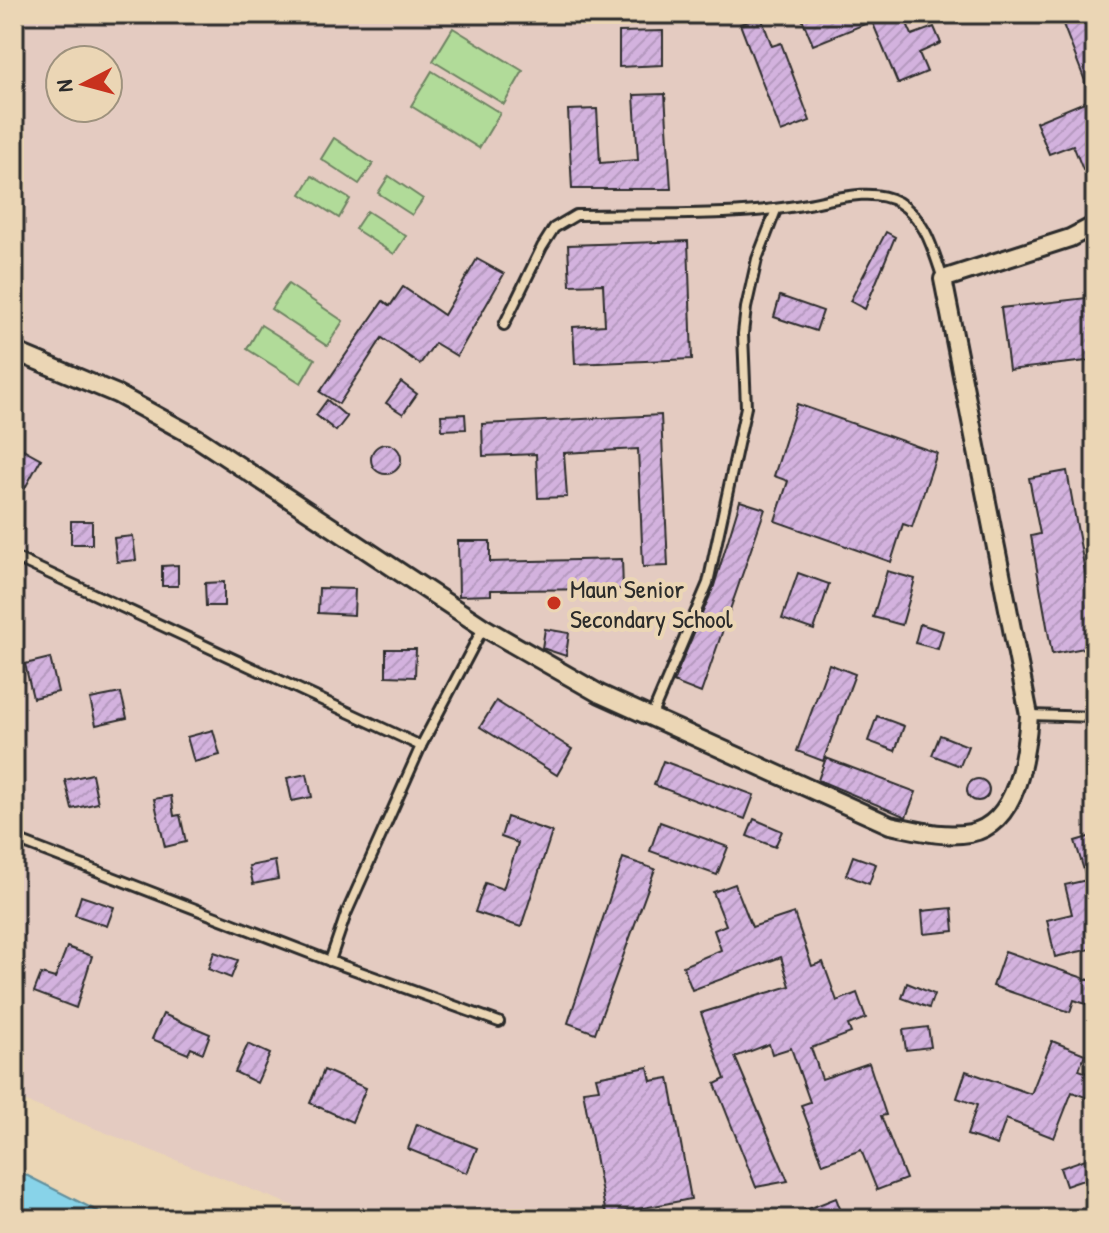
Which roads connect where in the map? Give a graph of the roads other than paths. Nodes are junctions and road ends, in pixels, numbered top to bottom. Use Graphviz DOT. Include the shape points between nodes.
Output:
graph roads {
  1 [pos="776,210"];
  2 [pos="1095,225"];
  3 [pos="943,279"];
  4 [pos="504,325"];
  5 [pos="14,351"];
  6 [pos="14,557"];
  7 [pos="483,627"];
  8 [pos="652,715"];
  9 [pos="1029,715"];
  10 [pos="1095,717"];
  11 [pos="421,746"];
  12 [pos="14,839"];
  13 [pos="330,961"];
  14 [pos="499,1022"];
  1 -- 3 [label="lane" via="852,195 896,201 927,233"];
  1 -- 4 [label="lane" via="576,215 554,228"];
  1 -- 8 [label="lane" via="746,308 746,407 708,583"];
  2 -- 3 [label="street"];
  3 -- 9 [label="street"];
  5 -- 7 [label="street" via="117,394 197,438"];
  6 -- 11 [label="lane"];
  7 -- 8 [label="street" via="600,694"];
  7 -- 11 [label="lane"];
  8 -- 9 [label="street" via="890,825 941,835 972,833 998,817 1014,791 1026,754"];
  9 -- 10 [label="lane"];
  11 -- 13 [label="lane"];
  12 -- 13 [label="lane"];
  13 -- 14 [label="lane"];
}
